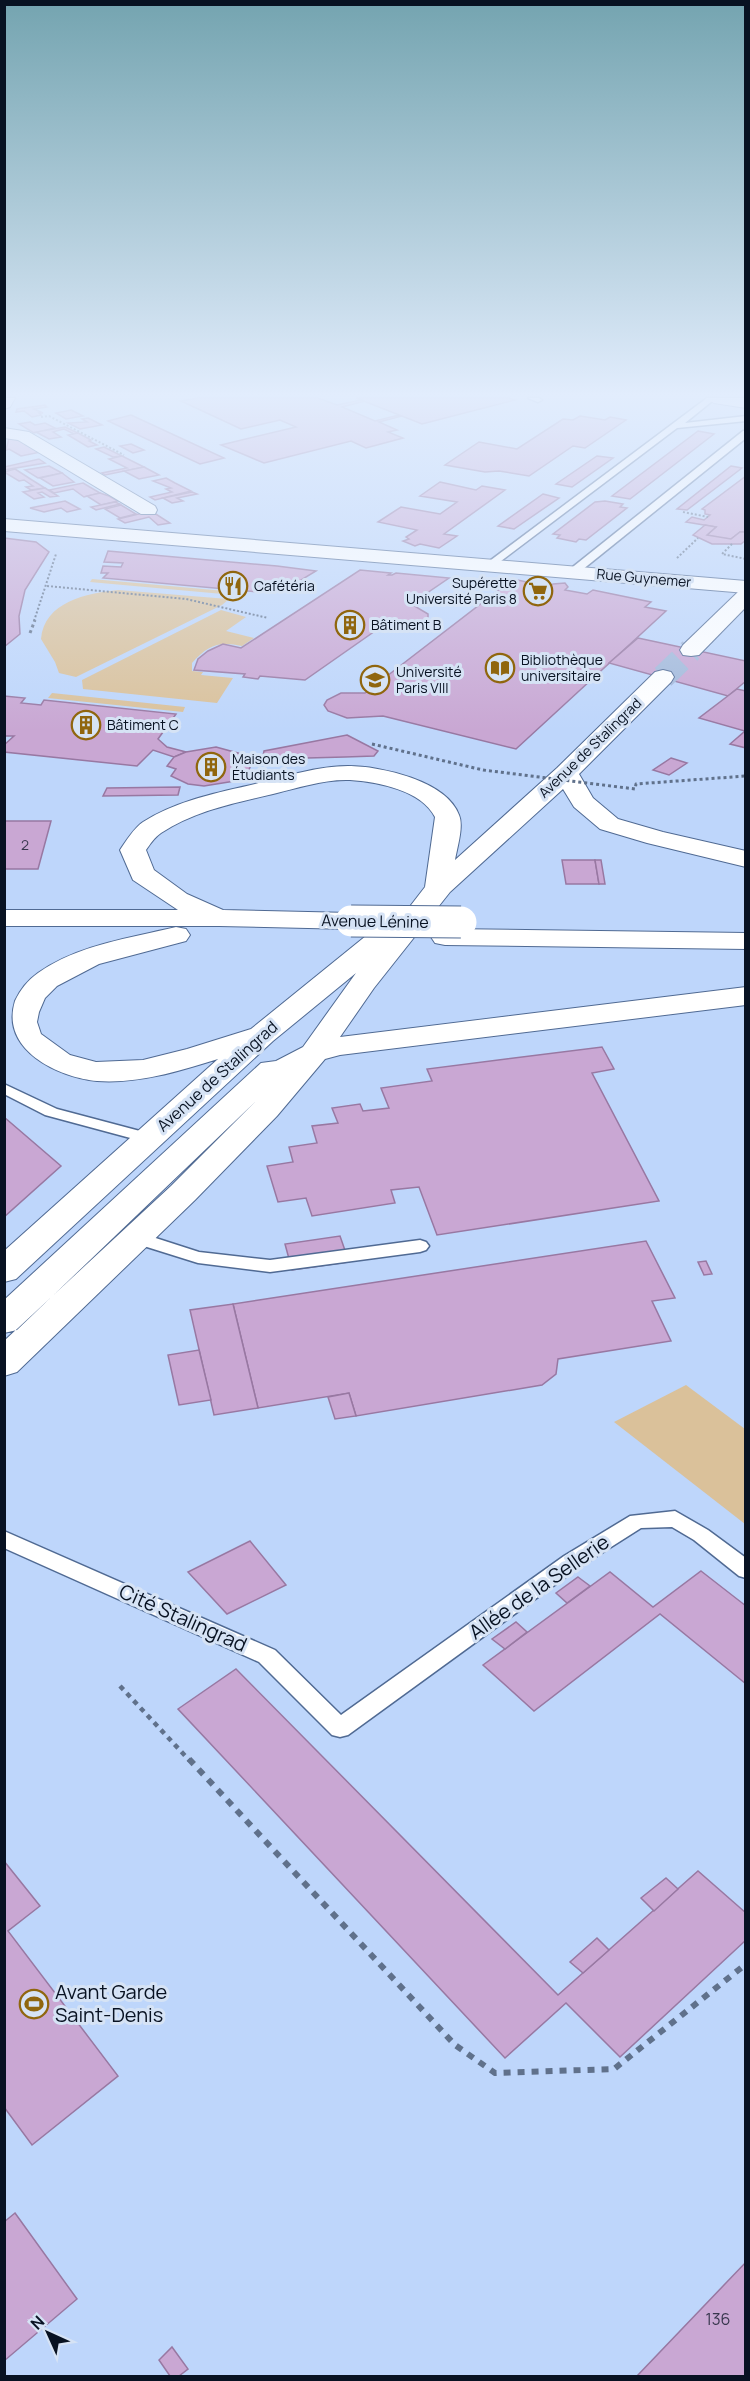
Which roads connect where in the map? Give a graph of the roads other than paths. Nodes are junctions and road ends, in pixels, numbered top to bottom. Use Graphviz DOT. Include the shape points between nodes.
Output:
graph roads {
  1 [pos="565,509"];
  2 [pos="651,509"];
  3 [pos="4,525"];
  4 [pos="490,565"];
  5 [pos="573,572"];
  6 [pos="746,587"];
  7 [pos="746,595"];
  8 [pos="691,650"];
  9 [pos="663,677"];
  10 [pos="566,772"];
  11 [pos="746,859"];
  12 [pos="438,891"];
  13 [pos="4,918"];
  14 [pos="219,918"];
  15 [pos="746,924"];
  16 [pos="344,929"];
  17 [pos="453,929"];
  18 [pos="176,935"];
  19 [pos="4,936"];
  20 [pos="746,941"];
  21 [pos="363,982"];
  22 [pos="746,996"];
  23 [pos="261,1035"];
  24 [pos="370,1042"];
  25 [pos="314,1053"];
  26 [pos="4,1088"];
  27 [pos="262,1096"];
  28 [pos="149,1138"];
  29 [pos="64,1216"];
  30 [pos="137,1238"];
  31 [pos="420,1246"];
  32 [pos="4,1271"];
  33 [pos="4,1278"];
  34 [pos="4,1321"];
  35 [pos="4,1363"];
  36 [pos="4,1539"];
  37 [pos="746,1570"];
  38 [pos="340,1728"];
  1 -- 4 [label="lane"];
  2 -- 5 [label="lane"];
  3 -- 4 [label="main road, Rue Guynemer"];
  4 -- 5 [label="main road, Rue Guynemer"];
  5 -- 6 [label="main road, Rue Guynemer"];
  7 -- 8 [label="main road"];
  9 -- 10 [label="main road, Avenue de Stalingrad"];
  10 -- 11 [label="main road" via="583,802 609,824"];
  10 -- 12 [label="main road, Avenue de Stalingrad"];
  12 -- 14 [label="main road" via="448,830 448,817 441,804 425,793 379,776 348,773 312,777 206,803 174,815 149,829 133,850 142,874 178,900"];
  12 -- 21 [label="main road, Avenue de Stalingrad"];
  12 -- 23 [label="main road, Avenue de Stalingrad"];
  13 -- 14 [label="main road, Avenue Lénine"];
  14 -- 16 [label="main road, Avenue Lénine"];
  15 -- 17 [label="main road, Avenue Lénine"];
  16 -- 17 [label="main road, Avenue Lénine"];
  16 -- 18 [label="main road, Avenue Lénine"];
  17 -- 20 [label="main road, Avenue Lénine"];
  18 -- 19 [label="main road, Avenue Lénine"];
  18 -- 23 [label="main road" via="92,957 54,976 25,1009 22,1021 28,1038 67,1065 105,1072 161,1065"];
  21 -- 25 [label="main road, Avenue de Stalingrad"];
  21 -- 27 [label="main road, Avenue de Stalingrad"];
  22 -- 24 [label="main road"];
  23 -- 28 [label="main road, Avenue de Stalingrad"];
  24 -- 25 [label="main road"];
  24 -- 27 [label="main road" via="293,1088"];
  25 -- 27 [label="main road"];
  26 -- 28 [label="lane" via="51,1112"];
  27 -- 30 [label="main road, Avenue de Stalingrad"];
  27 -- 34 [label="main road, Avenue de Stalingrad"];
  28 -- 29 [label="main road, Avenue de Stalingrad"];
  29 -- 32 [label="main road, Avenue de Stalingrad"];
  29 -- 33 [label="main road"];
  30 -- 31 [label="lane" via="198,1257 270,1266"];
  30 -- 35 [label="main road, Avenue de Stalingrad"];
  36 -- 38 [label="lane, Cité Stalingrad" via="267,1656"];
  37 -- 38 [label="lane, Allée de la Sellerie" via="675,1519 637,1521 571,1562"];
}
